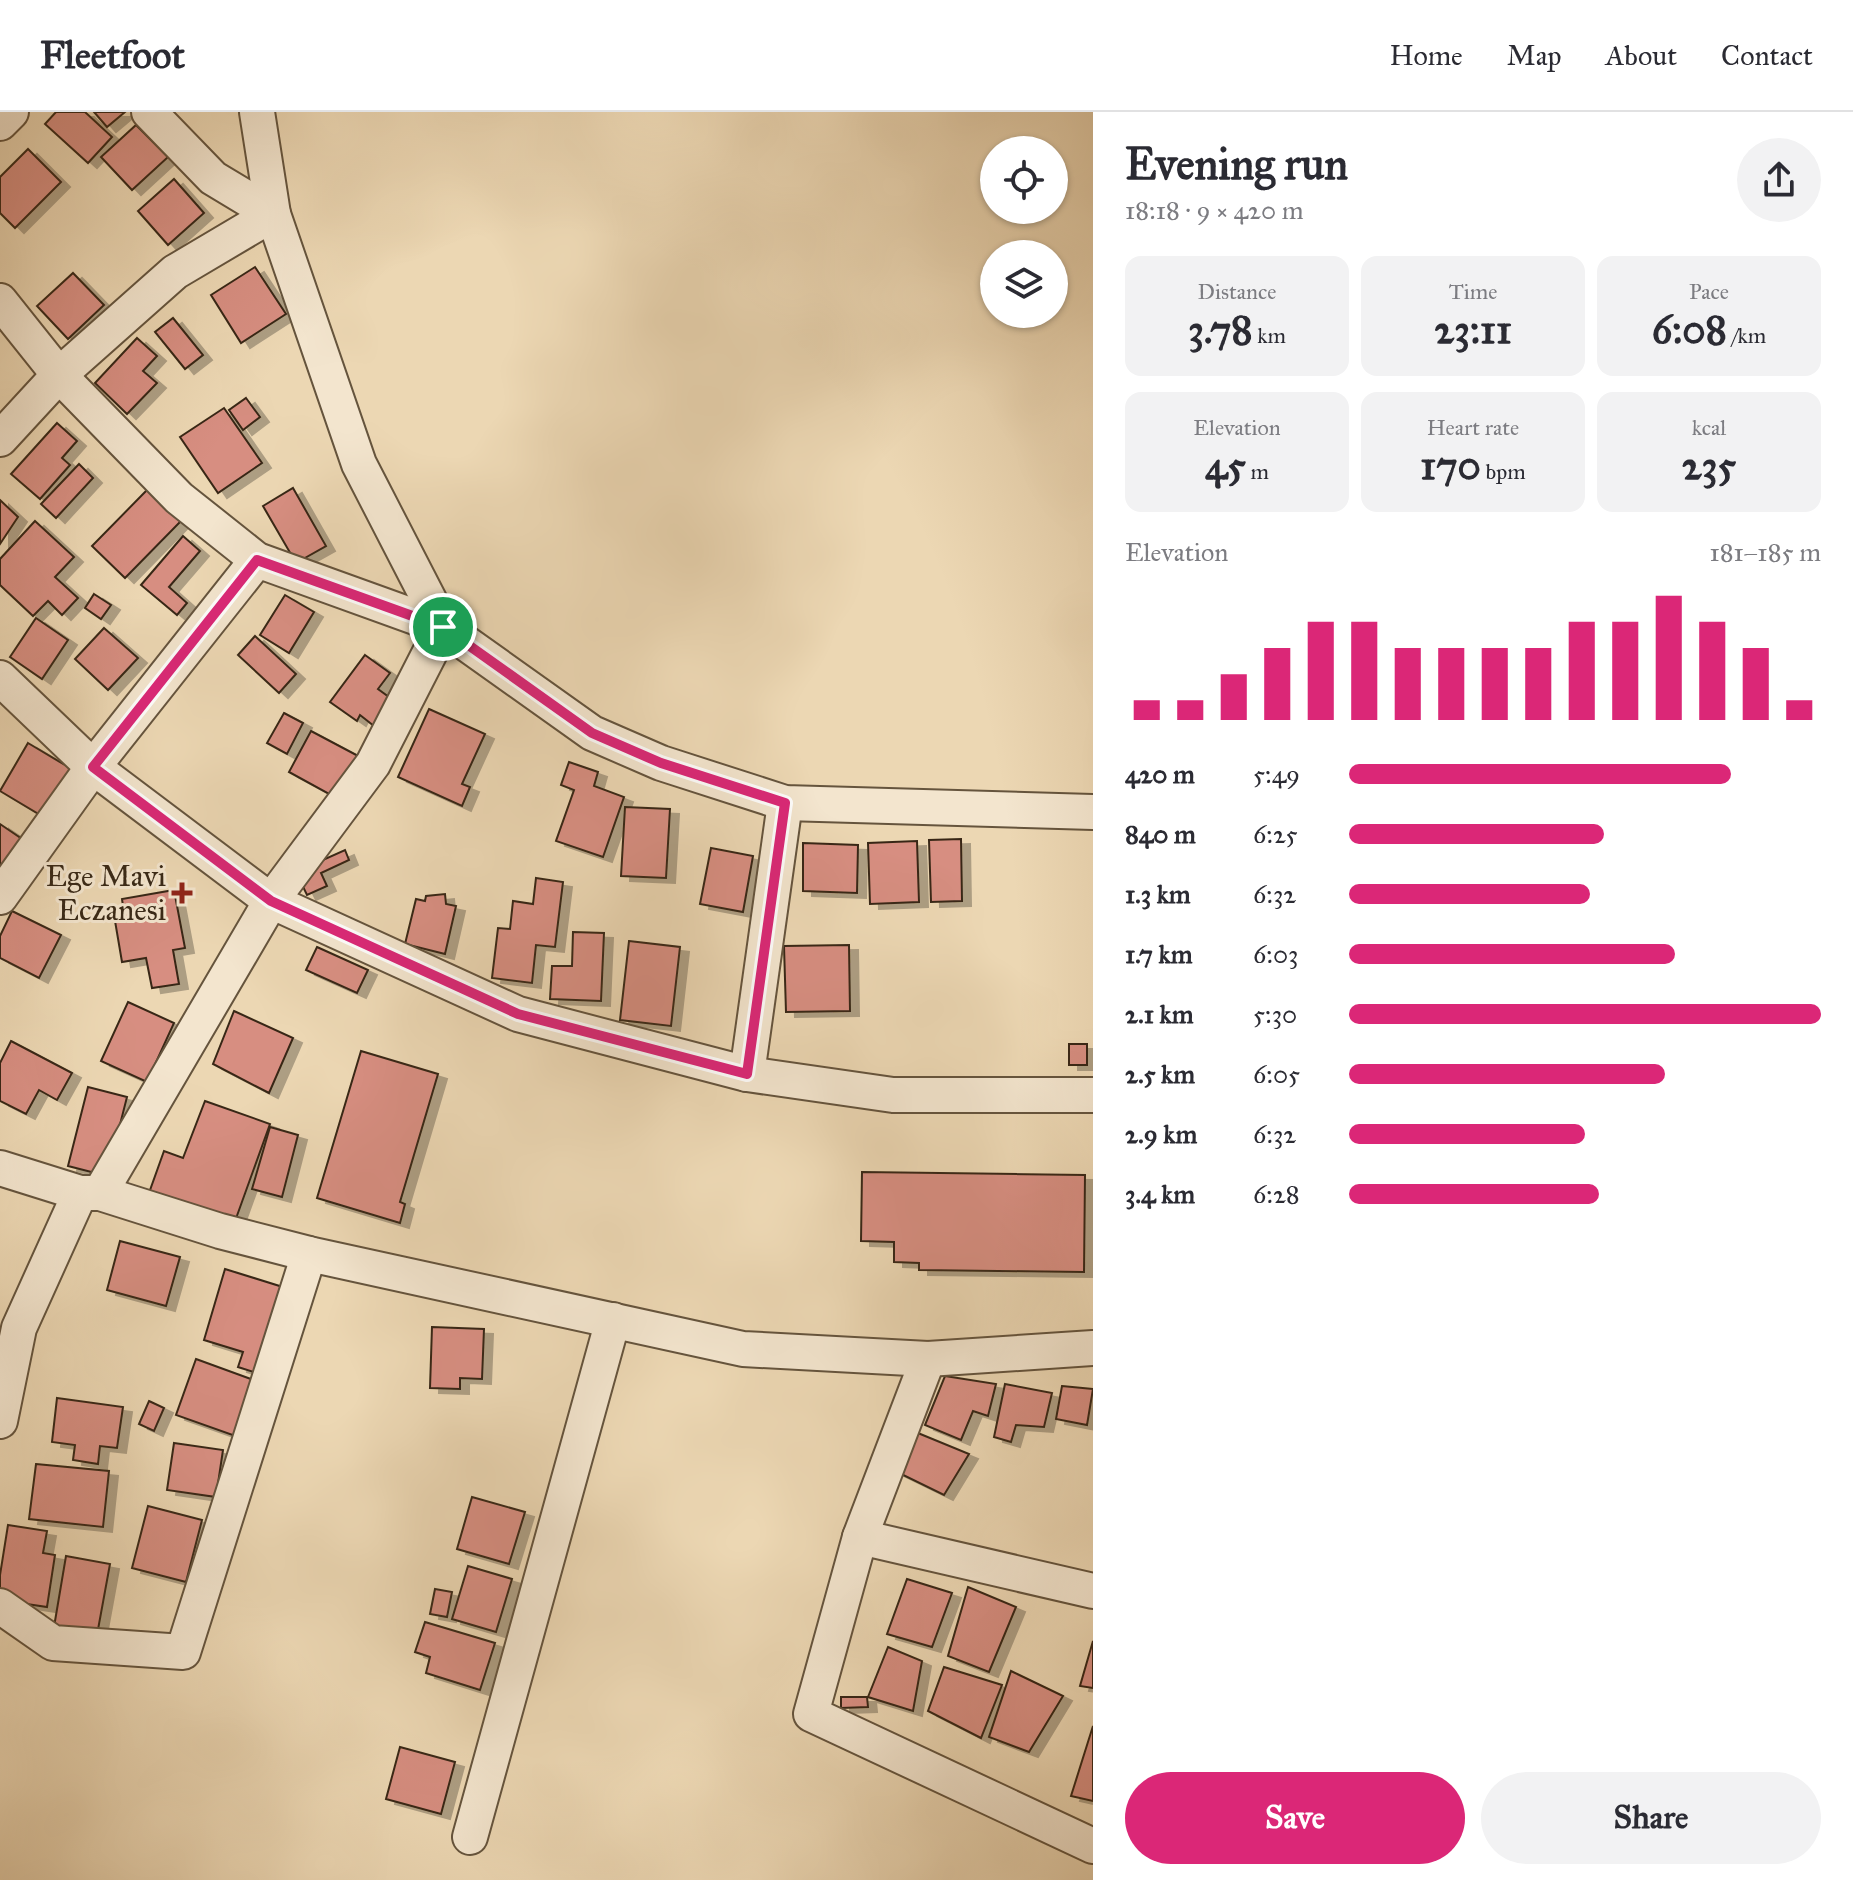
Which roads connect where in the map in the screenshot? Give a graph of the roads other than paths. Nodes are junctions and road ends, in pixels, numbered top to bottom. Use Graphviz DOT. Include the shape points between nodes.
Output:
graph roads {
  1 [pos="11,112"];
  2 [pos="149,112"];
  3 [pos="257,112"];
  4 [pos="0,123"];
  5 [pos="273,214"];
  6 [pos="0,301"];
  7 [pos="59,375"];
  8 [pos="0,439"];
  9 [pos="257,560"];
  10 [pos="443,627"];
  11 [pos="0,678"];
  12 [pos="93,767"];
  13 [pos="785,803"];
  14 [pos="1093,812"];
  15 [pos="0,897"];
  16 [pos="271,901"];
  17 [pos="747,1074"];
  18 [pos="1093,1095"];
  19 [pos="0,1168"];
  20 [pos="90,1193"];
  21 [pos="309,1254"];
  22 [pos="613,1320"];
  23 [pos="1093,1348"];
  24 [pos="928,1359"];
  25 [pos="0,1421"];
  26 [pos="860,1537"];
  27 [pos="1093,1591"];
  28 [pos="0,1606"];
  29 [pos="470,1837"];
  30 [pos="1093,1846"];
  1 -- 4 [label="street"];
  2 -- 5 [label="street" via="213,178"];
  3 -- 5 [label="street"];
  5 -- 7 [label="street" via="175,272"];
  5 -- 10 [label="street" via="359,464"];
  6 -- 7 [label="street"];
  7 -- 8 [label="street"];
  7 -- 9 [label="street" via="179,498"];
  9 -- 10 [label="street"];
  9 -- 12 [label="street"];
  10 -- 13 [label="street" via="592,733 661,763"];
  10 -- 16 [label="street" via="373,764"];
  11 -- 12 [label="street"];
  12 -- 15 [label="street"];
  12 -- 16 [label="street"];
  13 -- 14 [label="street"];
  13 -- 17 [label="street"];
  16 -- 17 [label="street" via="518,1014"];
  16 -- 20 [label="street"];
  17 -- 18 [label="street" via="893,1095"];
  19 -- 20 [label="street"];
  20 -- 21 [label="street"];
  20 -- 25 [label="street" via="19,1328"];
  21 -- 22 [label="street"];
  21 -- 28 [label="street" via="183,1652 53,1643"];
  22 -- 24 [label="street" via="743,1349"];
  22 -- 29 [label="street"];
  23 -- 24 [label="street"];
  24 -- 26 [label="street"];
  26 -- 27 [label="street"];
  26 -- 30 [label="street" via="811,1714"];
}
